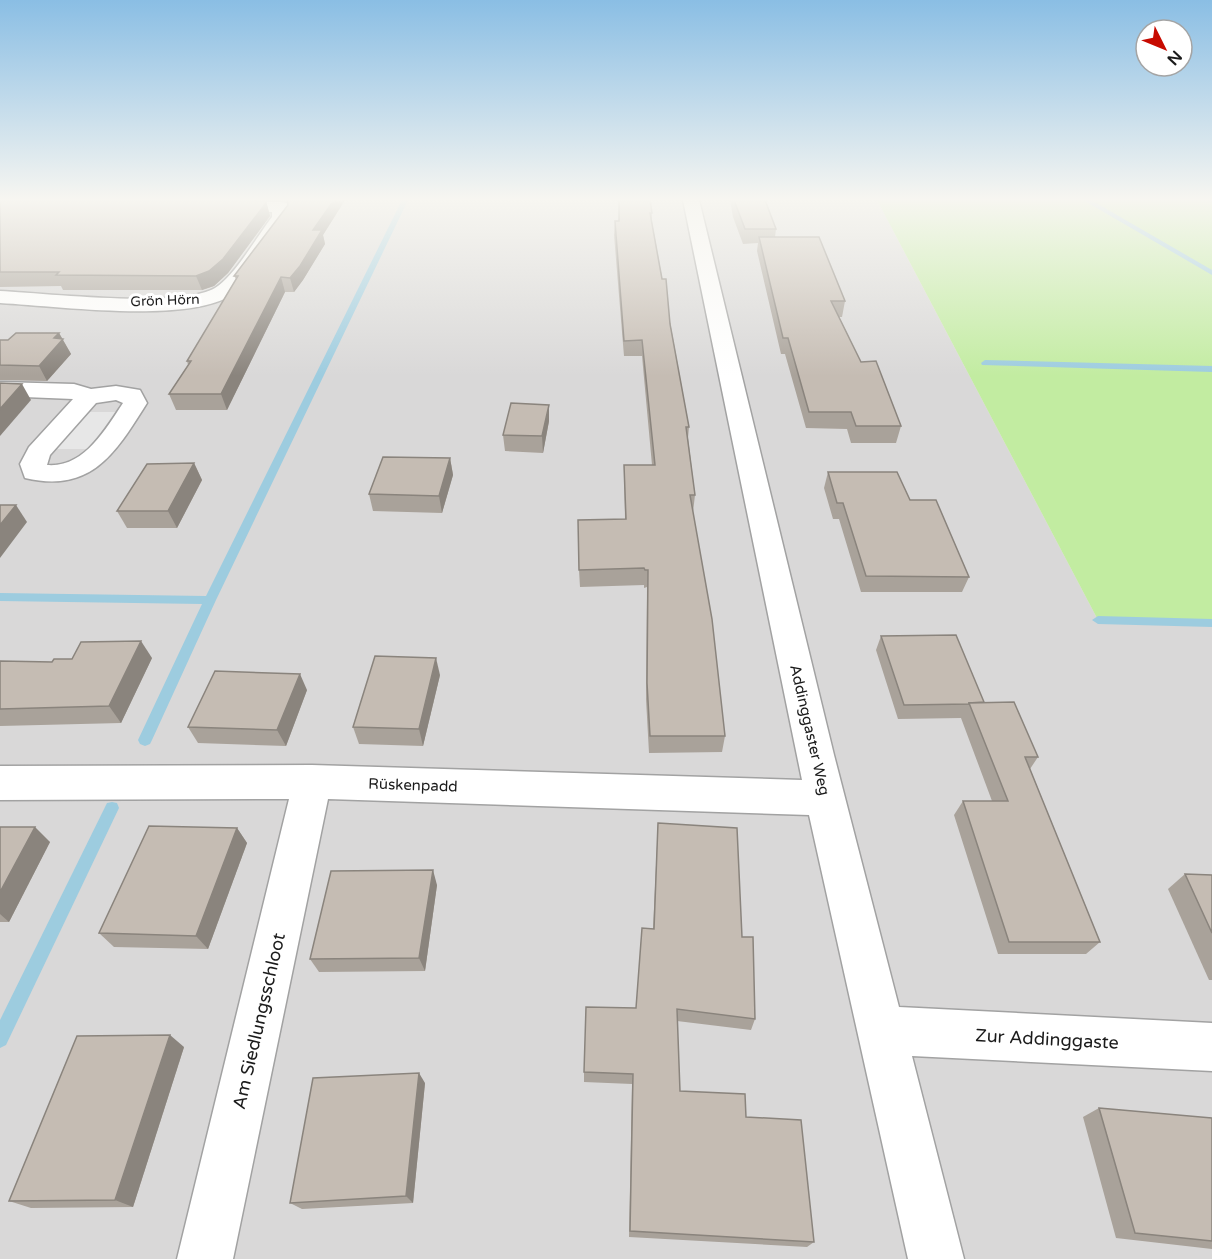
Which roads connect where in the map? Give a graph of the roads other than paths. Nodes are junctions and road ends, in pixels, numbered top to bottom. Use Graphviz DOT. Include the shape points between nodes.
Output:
graph roads {
  1 [pos="250,259"];
  2 [pos="705,259"];
  3 [pos="0,297"];
  4 [pos="0,389"];
  5 [pos="88,397"];
  6 [pos="312,782"];
  7 [pos="0,783"];
  8 [pos="826,798"];
  9 [pos="882,1030"];
  10 [pos="1212,1047"];
  11 [pos="205,1259"];
  12 [pos="936,1259"];
  1 -- 3 [label="street, Grön Hörn" via="229,286 211,298 186,303"];
  2 -- 8 [label="street, Addinggaster Weg"];
  4 -- 5 [label="street" via="74,391"];
  6 -- 7 [label="street, Rüskenpadd"];
  6 -- 8 [label="street, Rüskenpadd"];
  6 -- 11 [label="street, Am Siedlungsschloot"];
  8 -- 9 [label="street, Addinggaster Weg"];
  9 -- 10 [label="street, Zur Addinggaste"];
  9 -- 12 [label="street, Addinggaster Weg"];
}
